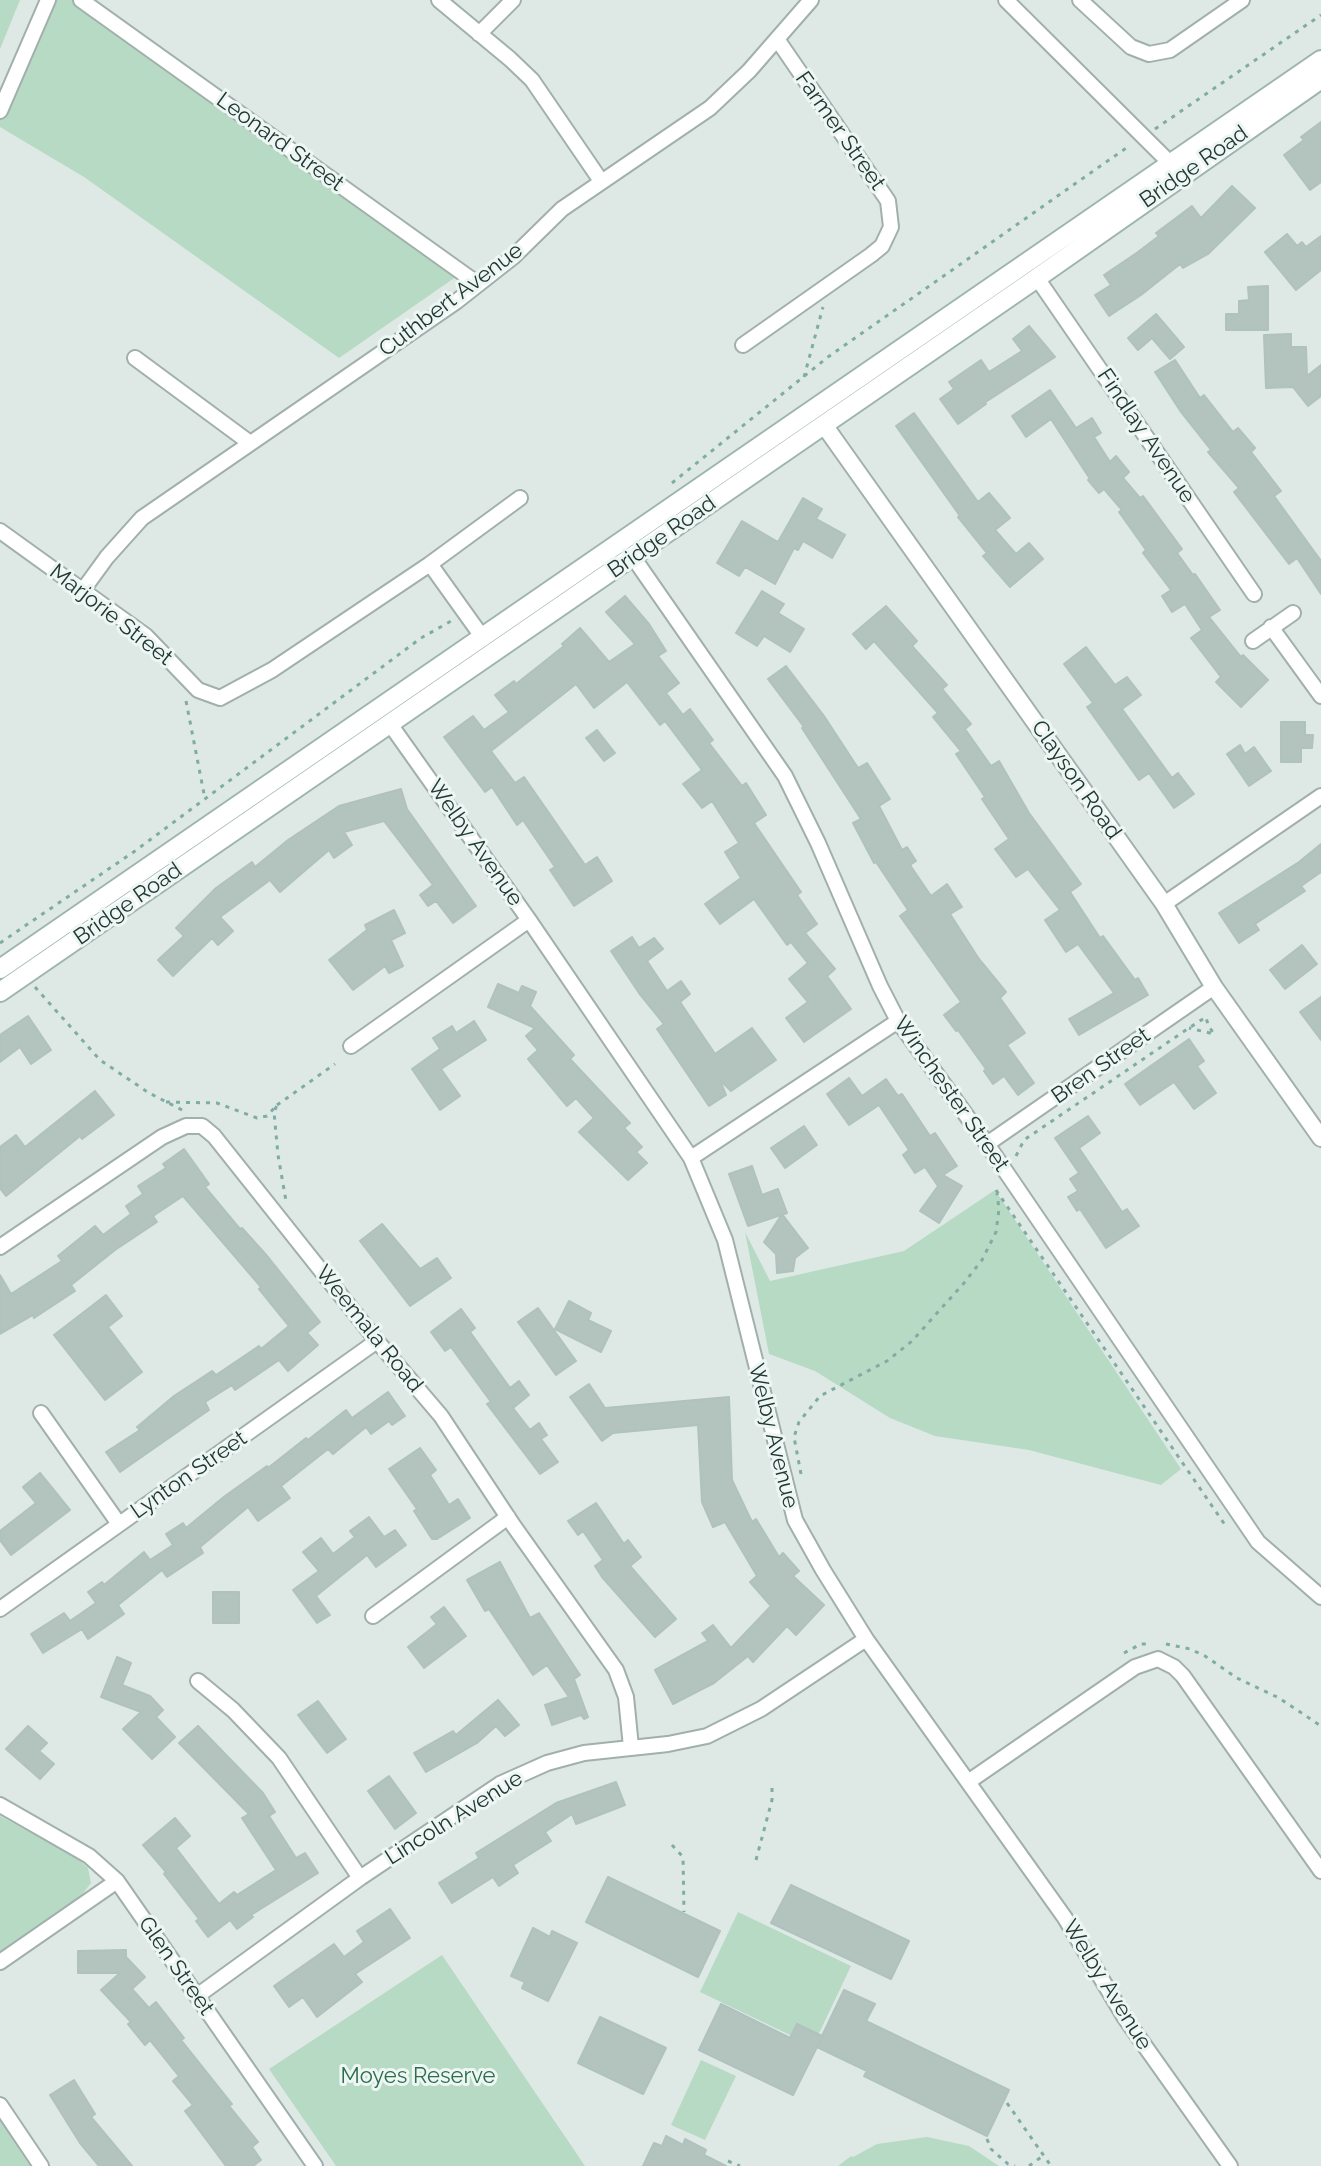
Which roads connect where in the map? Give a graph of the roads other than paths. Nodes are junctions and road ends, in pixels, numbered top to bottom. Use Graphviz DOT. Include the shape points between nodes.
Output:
graph roads {
  1 [pos="48,0"];
  2 [pos="81,0"];
  3 [pos="439,0"];
  4 [pos="513,0"];
  5 [pos="811,0"];
  6 [pos="1006,0"];
  7 [pos="1080,0"];
  8 [pos="1242,0"];
  9 [pos="479,34"];
  10 [pos="777,39"];
  11 [pos="1321,60"];
  12 [pos="1321,79"];
  13 [pos="0,111"];
  14 [pos="1178,168"];
  15 [pos="601,181"];
  16 [pos="1032,271"];
  17 [pos="478,284"];
  18 [pos="743,345"];
  19 [pos="135,358"];
  20 [pos="819,418"];
  21 [pos="250,443"];
  22 [pos="520,498"];
  23 [pos="0,531"];
  24 [pos="628,550"];
  25 [pos="430,564"];
  26 [pos="83,590"];
  27 [pos="1254,594"];
  28 [pos="1293,613"];
  29 [pos="1271,627"];
  30 [pos="483,638"];
  31 [pos="1253,641"];
  32 [pos="1321,696"];
  33 [pos="385,716"];
  34 [pos="1321,796"];
  35 [pos="1164,904"];
  36 [pos="529,920"];
  37 [pos="0,969"];
  38 [pos="1214,987"];
  39 [pos="0,992"];
  40 [pos="898,1021"];
  41 [pos="351,1046"];
  42 [pos="1321,1138"];
  43 [pos="987,1144"];
  44 [pos="691,1158"];
  45 [pos="0,1247"];
  46 [pos="377,1341"];
  47 [pos="41,1413"];
  48 [pos="508,1517"];
  49 [pos="119,1524"];
  50 [pos="1321,1597"];
  51 [pos="0,1609"];
  52 [pos="373,1616"];
  53 [pos="866,1639"];
  54 [pos="198,1681"];
  55 [pos="631,1747"];
  56 [pos="968,1782"];
  57 [pos="0,1805"];
  58 [pos="1321,1871"];
  59 [pos="360,1878"];
  60 [pos="117,1881"];
  61 [pos="0,1962"];
  62 [pos="197,1996"];
  63 [pos="0,2105"];
  64 [pos="41,2166"];
  65 [pos="315,2166"];
  66 [pos="1230,2166"];
  1 -- 13 [label="street"];
  2 -- 17 [label="street, Leonard Street"];
  3 -- 9 [label="street"];
  4 -- 9 [label="street"];
  5 -- 10 [label="street, Cuthbert Avenue"];
  6 -- 14 [label="street"];
  7 -- 8 [label="street" via="1131,47 1149,54 1170,50"];
  9 -- 15 [label="street" via="532,80"];
  10 -- 15 [label="street, Cuthbert Avenue" via="719,100"];
  10 -- 18 [label="street, Farmer Street" via="888,201 891,227 871,255"];
  11 -- 14 [label="main road, Bridge Road"];
  12 -- 14 [label="main road, Bridge Road"];
  14 -- 16 [label="main road, Bridge Road"];
  15 -- 17 [label="street, Cuthbert Avenue"];
  16 -- 20 [label="main road, Bridge Road"];
  16 -- 27 [label="street, Findlay Avenue"];
  17 -- 21 [label="street, Cuthbert Avenue"];
  19 -- 21 [label="street"];
  20 -- 24 [label="main road, Bridge Road"];
  20 -- 35 [label="street, Clayson Road"];
  21 -- 26 [label="street, Cuthbert Avenue" via="142,518"];
  22 -- 25 [label="street"];
  23 -- 26 [label="street, Marjorie Street"];
  24 -- 30 [label="main road, Bridge Road"];
  24 -- 33 [label="main road, Bridge Road"];
  24 -- 40 [label="street, Winchester Street" via="785,776"];
  25 -- 26 [label="street, Marjorie Street" via="256,681 220,698 198,690 146,636"];
  25 -- 30 [label="street"];
  28 -- 29 [label="street"];
  29 -- 31 [label="street"];
  29 -- 32 [label="street"];
  30 -- 33 [label="main road, Bridge Road"];
  33 -- 36 [label="street, Welby Avenue"];
  33 -- 37 [label="main road, Bridge Road"];
  33 -- 39 [label="main road, Bridge Road"];
  34 -- 35 [label="street"];
  35 -- 38 [label="street, Clayson Road"];
  36 -- 41 [label="street"];
  36 -- 44 [label="street, Welby Avenue"];
  38 -- 42 [label="street, Clayson Road"];
  38 -- 43 [label="street, Bren Street"];
  40 -- 43 [label="street, Winchester Street"];
  40 -- 44 [label="street"];
  43 -- 50 [label="street, Winchester Street" via="1258,1542"];
  44 -- 53 [label="street, Welby Avenue" via="725,1240 795,1520"];
  45 -- 46 [label="street, Weemala Road" via="162,1137 186,1126 202,1126"];
  46 -- 48 [label="street, Weemala Road" via="441,1416"];
  46 -- 49 [label="street, Lynton Street"];
  47 -- 49 [label="street"];
  48 -- 52 [label="street"];
  48 -- 55 [label="street, Weemala Road" via="616,1670 626,1697"];
  49 -- 51 [label="street, Lynton Street"];
  53 -- 55 [label="street, Lincoln Avenue" via="731,1726 707,1736"];
  53 -- 56 [label="street, Welby Avenue"];
  54 -- 59 [label="street" via="279,1758"];
  55 -- 59 [label="street, Lincoln Avenue" via="547,1763 500,1784"];
  56 -- 58 [label="street" via="1135,1667 1158,1659 1183,1676"];
  56 -- 66 [label="street, Welby Avenue"];
  57 -- 60 [label="street, Glen Street" via="80,1850"];
  59 -- 62 [label="street, Lincoln Avenue"];
  60 -- 61 [label="street"];
  60 -- 62 [label="street, Glen Street"];
  62 -- 65 [label="street, Glen Street"];
  63 -- 64 [label="street"];
}
